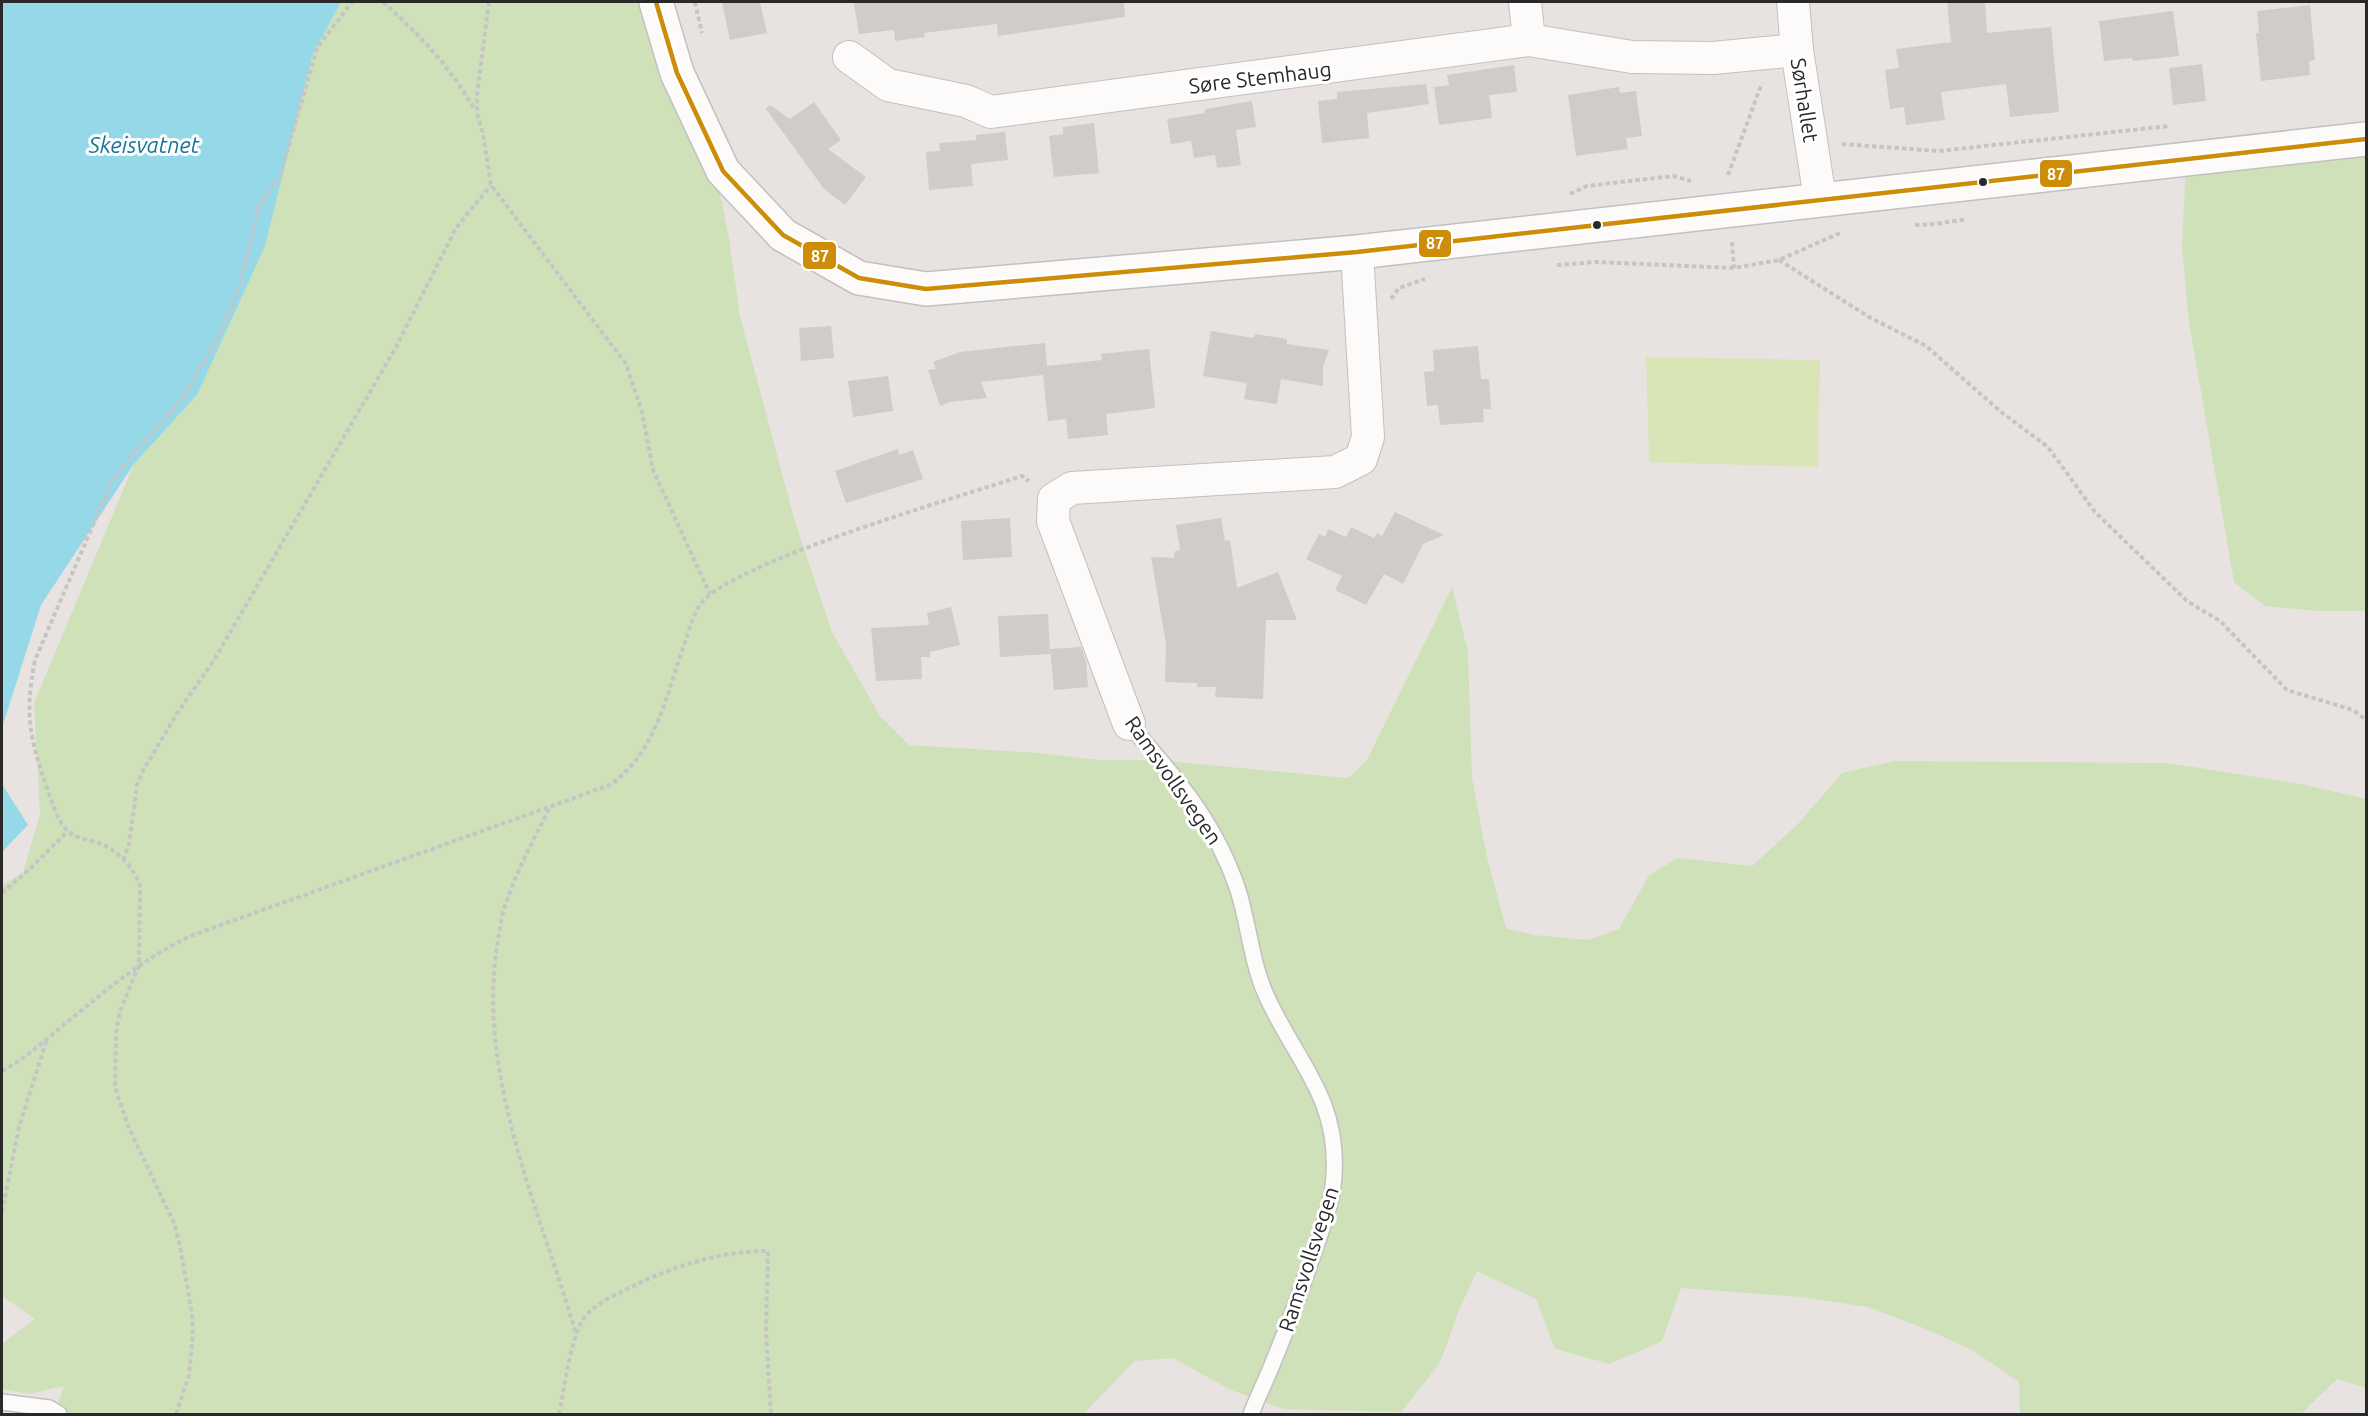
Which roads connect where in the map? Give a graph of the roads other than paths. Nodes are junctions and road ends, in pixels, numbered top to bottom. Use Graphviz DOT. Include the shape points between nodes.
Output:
graph roads {
  1 [pos="656,2"];
  2 [pos="1525,2"];
  3 [pos="1792,2"];
  4 [pos="1530,40"];
  5 [pos="1797,50"];
  6 [pos="849,57"];
  7 [pos="2367,139"];
  8 [pos="1820,199"];
  9 [pos="1357,252"];
  10 [pos="1129,724"];
  11 [pos="2,1402"];
  12 [pos="58,1414"];
  13 [pos="1251,1414"];
  1 -- 9 [label="main road" via="677,73 723,171 783,235 859,278 926,290"];
  2 -- 4 [label="street"];
  3 -- 5 [label="street, Sørhallet"];
  4 -- 5 [label="street, Søre Stemhaug" via="1632,57 1713,58"];
  4 -- 6 [label="street, Søre Stemhaug" via="991,112 966,101 888,85"];
  5 -- 8 [label="street, Sørhallet"];
  7 -- 8 [label="main road"];
  8 -- 9 [label="main road"];
  9 -- 10 [label="street, Ramsvollsvegen" via="1368,437 1361,459 1335,472 1072,488 1054,499 1053,521"];
  10 -- 13 [label="lane, Ramsvollsvegen" via="1186,791 1224,852 1239,892 1260,980 1277,1018 1315,1080 1332,1131 1334,1176 1322,1229"];
  11 -- 12 [label="lane" via="49,1408"];
}
